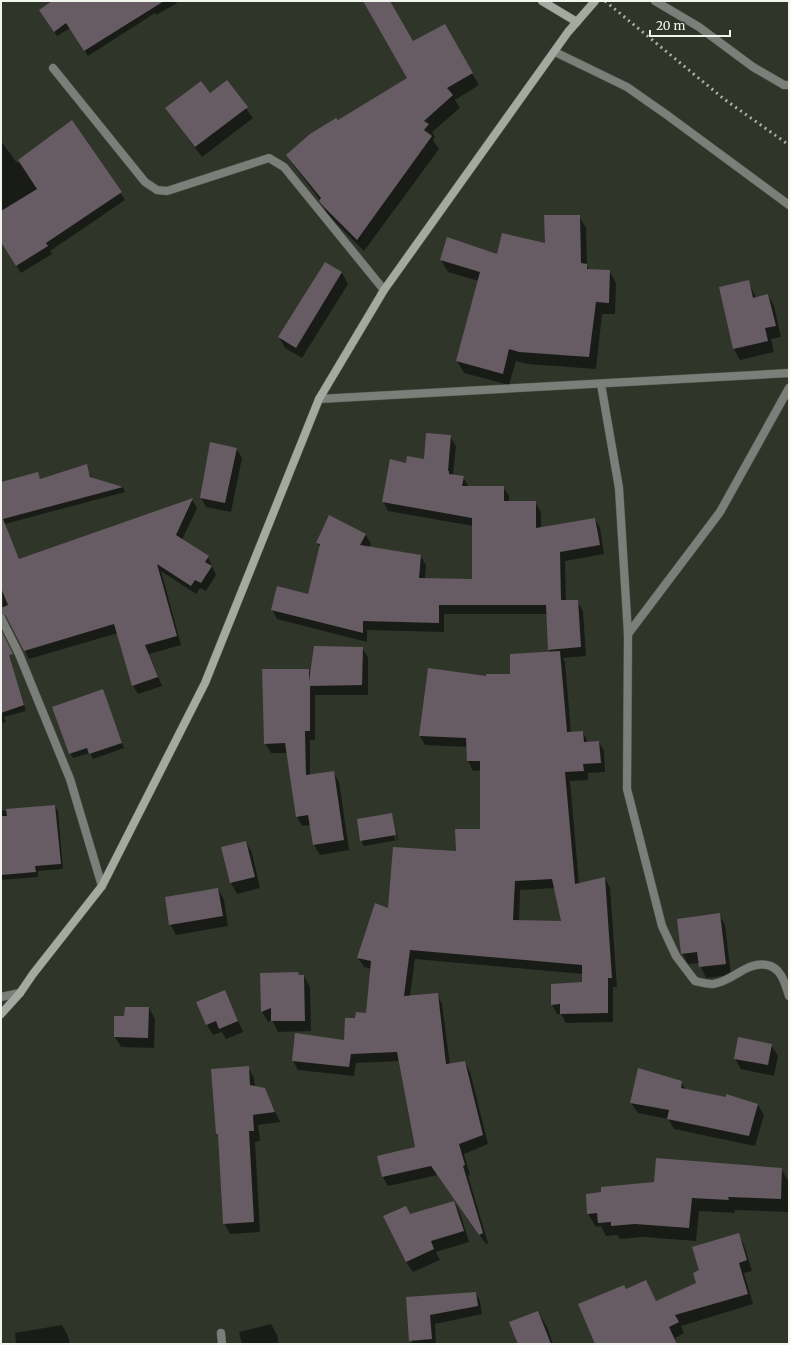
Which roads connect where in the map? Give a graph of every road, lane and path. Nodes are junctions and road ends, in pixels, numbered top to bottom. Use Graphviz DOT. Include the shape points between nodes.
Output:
graph roads {
  1 [pos="542,1"];
  2 [pos="595,1"];
  3 [pos="655,1"];
  4 [pos="577,22"];
  5 [pos="555,52"];
  6 [pos="53,68"];
  7 [pos="789,85"];
  8 [pos="789,205"];
  9 [pos="384,290"];
  10 [pos="789,373"];
  11 [pos="601,384"];
  12 [pos="789,388"];
  13 [pos="319,399"];
  14 [pos="1,618"];
  15 [pos="628,634"];
  16 [pos="102,886"];
  17 [pos="20,993"];
  18 [pos="789,996"];
  19 [pos="1,997"];
  20 [pos="1,1014"];
  21 [pos="221,1333"];
  22 [pos="222,1344"];
  1 -- 4 [label="main road"];
  2 -- 4 [label="main road"];
  3 -- 7 [label="street" via="699,27 752,67 784,85"];
  4 -- 5 [label="main road"];
  5 -- 8 [label="street" via="627,87"];
  5 -- 9 [label="main road"];
  6 -- 9 [label="street" via="145,182 157,190 167,191 268,158 284,167"];
  9 -- 13 [label="main road"];
  10 -- 11 [label="street"];
  11 -- 13 [label="street"];
  11 -- 15 [label="street" via="619,488"];
  12 -- 15 [label="street" via="720,512"];
  13 -- 16 [label="main road" via="205,683"];
  14 -- 16 [label="street" via="19,654 70,779"];
  15 -- 18 [label="street" via="627,789 662,926 676,956 695,981 712,984 726,980 750,965 760,964 772,966 779,971"];
  16 -- 17 [label="main road"];
  17 -- 19 [label="street"];
  17 -- 20 [label="main road"];
  21 -- 22 [label="street"];
}
